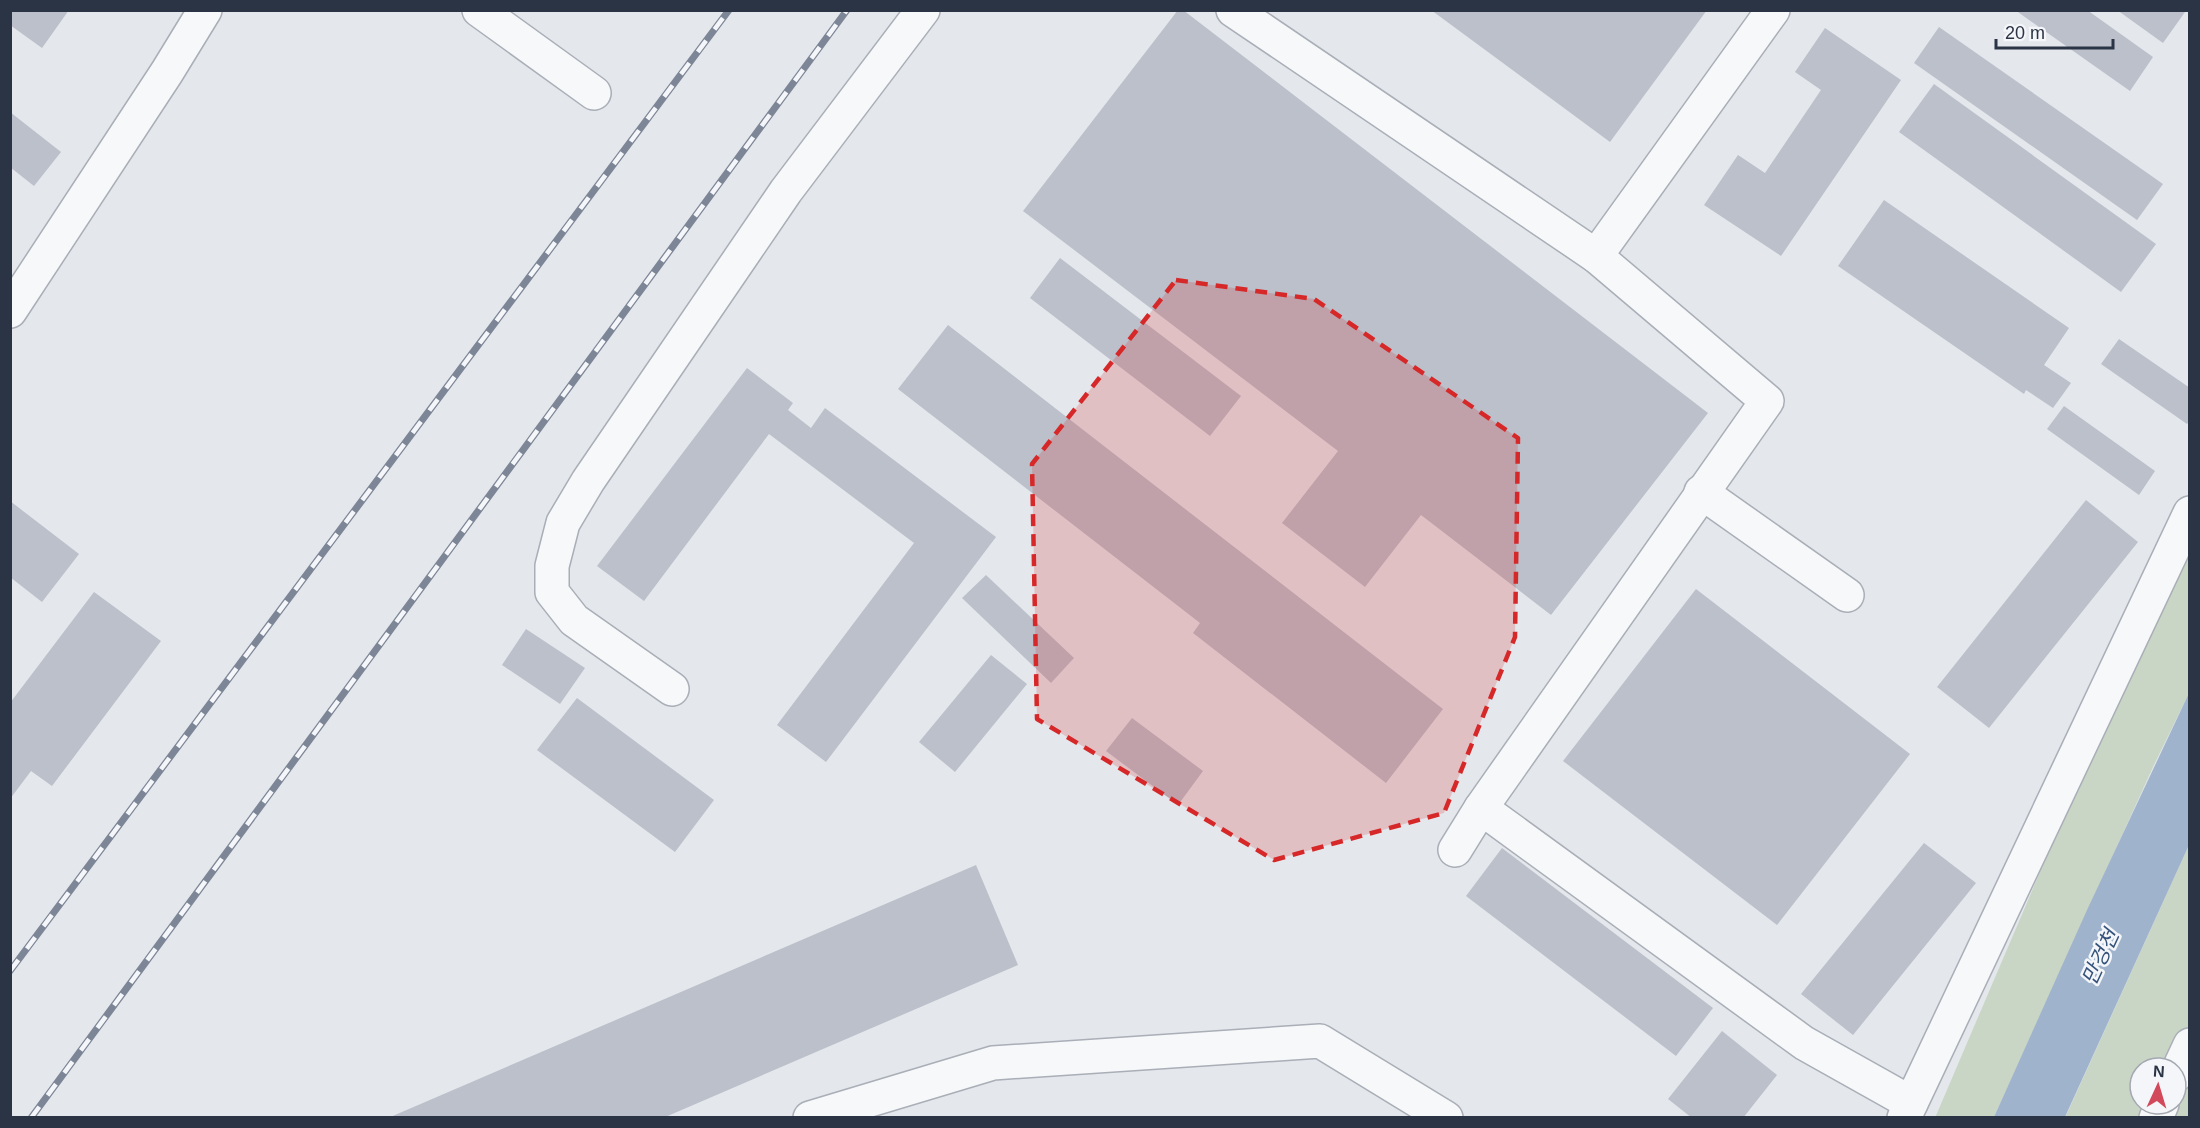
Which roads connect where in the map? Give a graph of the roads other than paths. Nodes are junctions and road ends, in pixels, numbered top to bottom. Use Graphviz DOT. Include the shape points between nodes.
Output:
graph roads {
  1 [pos="205,10"];
  2 [pos="479,10"];
  3 [pos="923,10"];
  4 [pos="1233,10"];
  5 [pos="1773,10"];
  6 [pos="594,93"];
  7 [pos="1596,256"];
  8 [pos="10,311"];
  9 [pos="1701,492"];
  10 [pos="2190,513"];
  11 [pos="1847,595"];
  12 [pos="672,689"];
  13 [pos="1481,808"];
  14 [pos="1455,850"];
  15 [pos="1908,1110"];
  16 [pos="810,1118"];
  17 [pos="1446,1118"];
  1 -- 8 [label="street"];
  2 -- 6 [label="street"];
  3 -- 12 [label="street" via="786,191 563,523 552,566 552,592 574,620"];
  4 -- 7 [label="street"];
  5 -- 7 [label="street"];
  7 -- 9 [label="street" via="1767,401"];
  9 -- 11 [label="street"];
  9 -- 13 [label="street"];
  10 -- 15 [label="street"];
  13 -- 14 [label="street"];
  13 -- 15 [label="street" via="1804,1042"];
  16 -- 17 [label="street" via="993,1063 1320,1041"];
}
